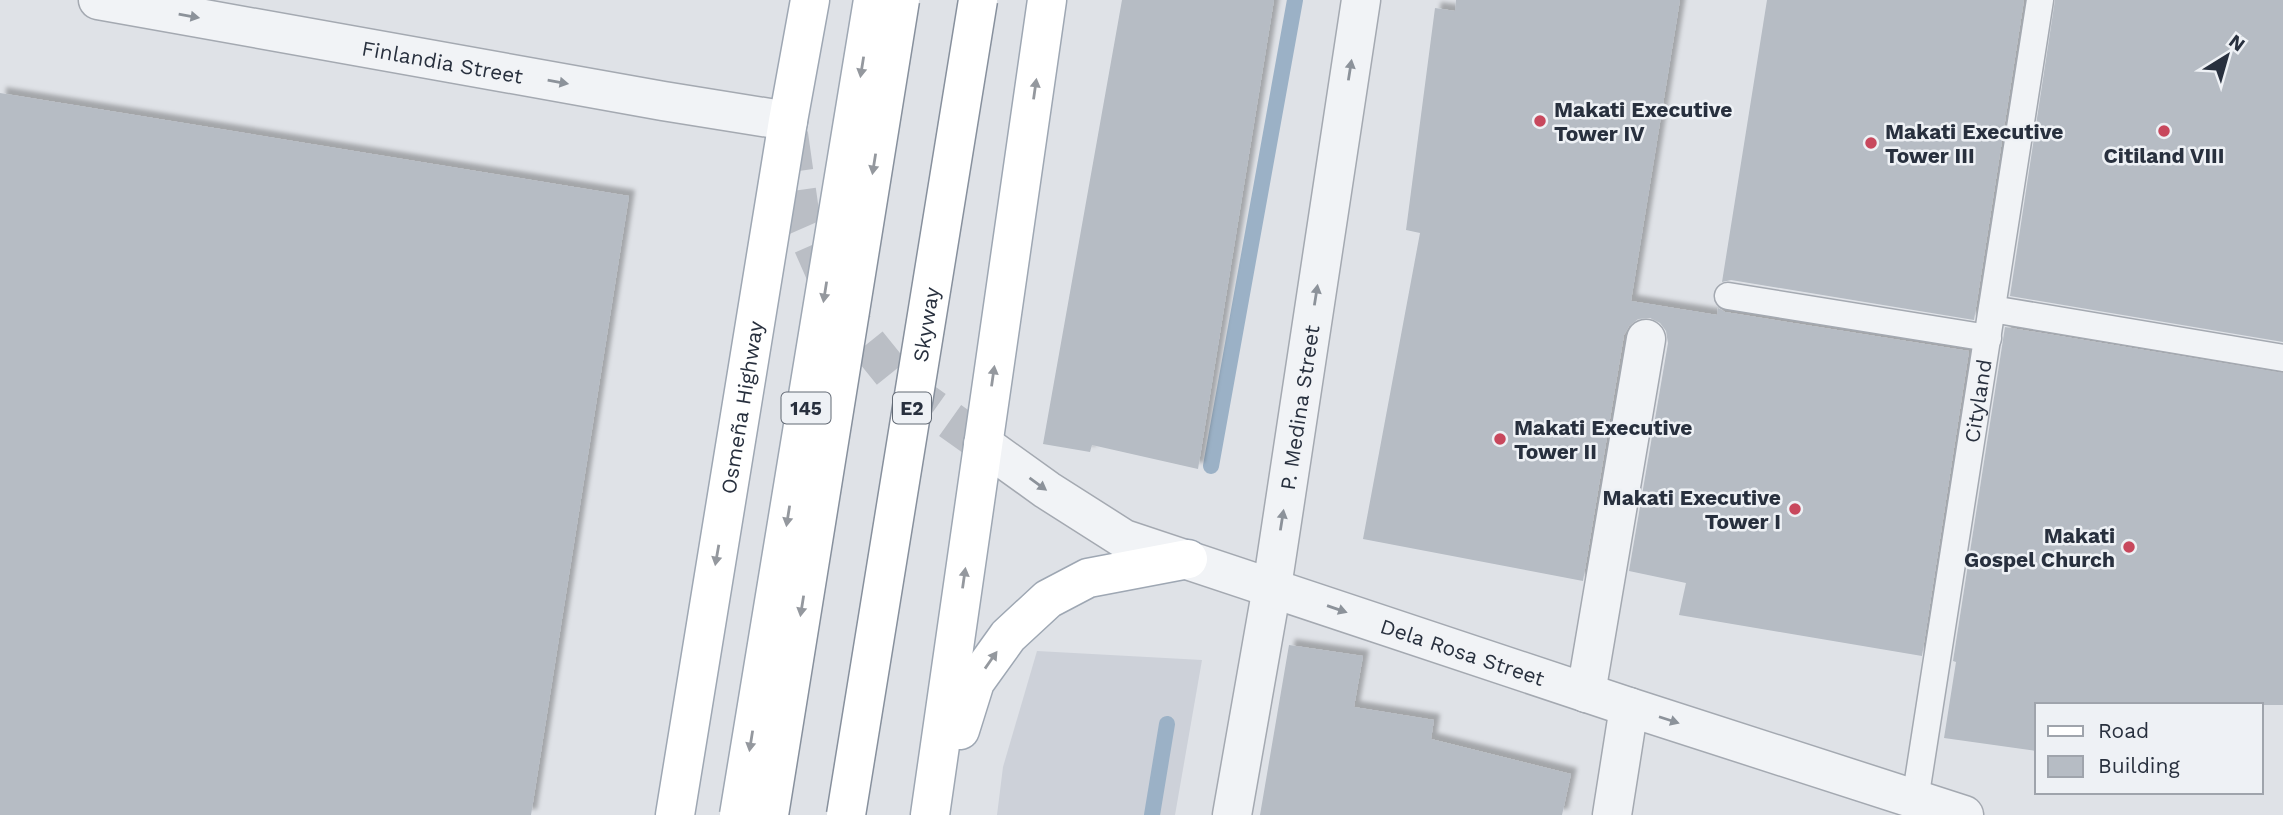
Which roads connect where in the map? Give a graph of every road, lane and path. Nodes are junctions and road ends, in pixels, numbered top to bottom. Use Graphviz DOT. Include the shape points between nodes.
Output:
graph roads {
  1 [pos="98,0"];
  2 [pos="810,0"];
  3 [pos="873,0"];
  4 [pos="900,0"];
  5 [pos="978,0"];
  6 [pos="993,0"];
  7 [pos="1047,0"];
  8 [pos="1361,0"];
  9 [pos="2040,0"];
  10 [pos="788,121"];
  11 [pos="1728,296"];
  12 [pos="1992,309"];
  13 [pos="1988,338"];
  14 [pos="1646,339"];
  15 [pos="2283,358"];
  16 [pos="983,444"];
  17 [pos="1188,559"];
  18 [pos="1272,587"];
  19 [pos="1586,693"];
  20 [pos="1629,708"];
  21 [pos="1915,800"];
  22 [pos="675,815"];
  23 [pos="739,815"];
  24 [pos="769,815"];
  25 [pos="846,815"];
  26 [pos="861,815"];
  27 [pos="932,815"];
  28 [pos="1232,815"];
  29 [pos="1612,815"];
  30 [pos="1964,815"];
  1 -- 10 [label="street, Finlandia Street, one-way"];
  2 -- 10 [label="main road, Osmeña Highway"];
  3 -- 23 [label="main road, 145, one-way, bridge"];
  4 -- 24 [label="main road, one-way, bridge"];
  5 -- 25 [label="main road, Skyway / E2, bridge"];
  6 -- 26 [label="main road"];
  16 -- 7 [label="main road, one-way"];
  18 -- 8 [label="street, P. Medina Street, one-way"];
  9 -- 12 [label="lane, Cityland"];
  10 -- 22 [label="main road, Osmeña Highway, one-way"];
  11 -- 13 [label="lane"];
  12 -- 13 [label="lane, Cityland"];
  12 -- 15 [label="lane"];
  13 -- 21 [label="lane, Cityland"];
  14 -- 19 [label="street"];
  16 -- 17 [label="street, Dela Rosa Street, one-way" via="1125,539"];
  27 -- 16 [label="main road, one-way"];
  17 -- 18 [label="street, Dela Rosa Street"];
  27 -- 17 [label="main road, one-way" via="975,682 1008,636 1048,599 1087,578"];
  18 -- 19 [label="street, Dela Rosa Street, one-way"];
  18 -- 28 [label="street, P. Medina Street"];
  19 -- 20 [label="street, Dela Rosa Street"];
  20 -- 21 [label="street, Dela Rosa Street, one-way"];
  20 -- 29 [label="street"];
  21 -- 30 [label="street, Dela Rosa Street"];
}
